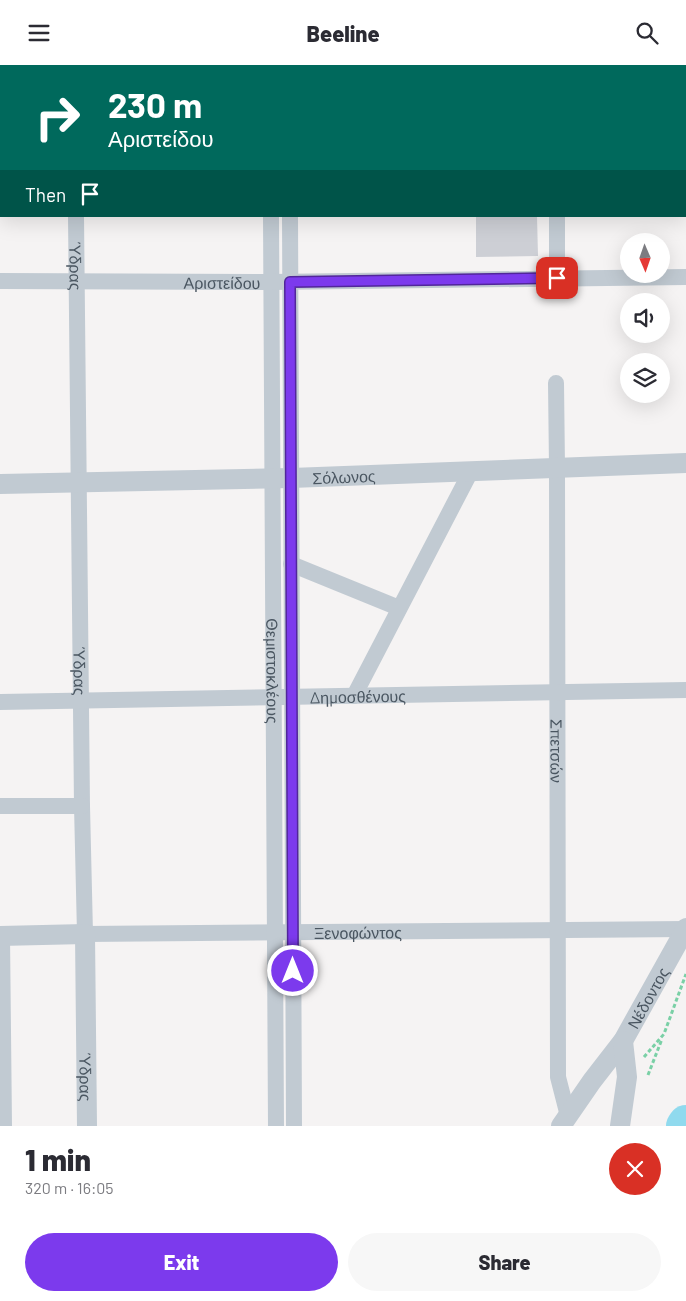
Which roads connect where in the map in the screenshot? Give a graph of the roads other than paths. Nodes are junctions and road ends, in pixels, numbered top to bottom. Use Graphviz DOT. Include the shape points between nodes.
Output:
graph roads {
  1 [pos="0,65"];
  2 [pos="21,65"];
  3 [pos="76,217"];
  4 [pos="271,217"];
  5 [pos="290,217"];
  6 [pos="557,217"];
  7 [pos="686,277"];
  8 [pos="557,278"];
  9 [pos="0,281"];
  10 [pos="77,281"];
  11 [pos="290,282"];
  12 [pos="271,283"];
  13 [pos="556,383"];
  14 [pos="686,463"];
  15 [pos="557,467"];
  16 [pos="471,471"];
  17 [pos="282,478"];
  18 [pos="80,483"];
  19 [pos="0,484"];
  20 [pos="291,564"];
  21 [pos="399,608"];
  22 [pos="686,690"];
  23 [pos="557,693"];
  24 [pos="354,696"];
  25 [pos="274,697"];
  26 [pos="292,697"];
  27 [pos="82,701"];
  28 [pos="0,702"];
  29 [pos="82,805"];
  30 [pos="0,806"];
  31 [pos="686,929"];
  32 [pos="558,931"];
  33 [pos="275,933"];
  34 [pos="293,933"];
  35 [pos="86,934"];
  36 [pos="1,936"];
  37 [pos="623,1041"];
  38 [pos="565,1121"];
  39 [pos="4,1126"];
  40 [pos="88,1126"];
  41 [pos="276,1126"];
  42 [pos="294,1126"];
  43 [pos="620,1126"];
  1 -- 2 [label="street"];
  3 -- 10 [label="street, Ύδρας"];
  4 -- 12 [label="street, Θεμιστοκλέους"];
  5 -- 11 [label="street, Θεμιστοκλέους"];
  6 -- 8 [label="street"];
  7 -- 8 [label="street, Αριστείδου"];
  8 -- 11 [label="street, Αριστείδου"];
  9 -- 10 [label="street, Αριστείδου"];
  10 -- 12 [label="street, Αριστείδου"];
  10 -- 18 [label="street, Ύδρας"];
  11 -- 12 [label="street, Αριστείδου"];
  11 -- 17 [label="street, Θεμιστοκλέους"];
  12 -- 17 [label="street, Θεμιστοκλέους"];
  13 -- 15 [label="street, Σπετσών"];
  14 -- 15 [label="street, Σόλωνος"];
  15 -- 16 [label="street, Σόλωνος"];
  15 -- 23 [label="street, Σπετσών"];
  16 -- 17 [label="street, Σόλωνος"];
  16 -- 21 [label="street"];
  17 -- 18 [label="street, Σόλωνος"];
  17 -- 20 [label="street, Θεμιστοκλέους"];
  17 -- 25 [label="street, Θεμιστοκλέους"];
  18 -- 19 [label="street, Σόλωνος"];
  18 -- 27 [label="street, Ύδρας"];
  20 -- 21 [label="street"];
  20 -- 26 [label="street, Θεμιστοκλέους"];
  21 -- 24 [label="street"];
  22 -- 23 [label="street, Δημοσθένους"];
  23 -- 24 [label="street, Δημοσθένους"];
  23 -- 32 [label="street, Σπετσών"];
  24 -- 26 [label="street, Δημοσθένους"];
  25 -- 26 [label="street, Δημοσθένους"];
  25 -- 27 [label="street, Δημοσθένους"];
  25 -- 33 [label="street, Θεμιστοκλέους"];
  26 -- 34 [label="street, Θεμιστοκλέους"];
  27 -- 28 [label="street, Δημοσθένους"];
  27 -- 29 [label="street, Ύδρας"];
  29 -- 30 [label="street"];
  29 -- 35 [label="street, Ύδρας"];
  31 -- 32 [label="street, Ξενοφώντος"];
  31 -- 37 [label="street, Νέδοντος"];
  32 -- 34 [label="street, Ξενοφώντος"];
  32 -- 38 [label="street, Σπετσών" via="558,1077"];
  33 -- 34 [label="street, Ξενοφώντος"];
  33 -- 35 [label="street, Ξενοφώντος"];
  33 -- 41 [label="street, Θεμιστοκλέους"];
  34 -- 42 [label="street, Θεμιστοκλέους"];
  35 -- 36 [label="street, Ξενοφώντος"];
  35 -- 40 [label="street, Ύδρας"];
  36 -- 39 [label="street"];
  37 -- 38 [label="street, Νέδοντος"];
  37 -- 43 [label="street, Νέδοντος" via="627,1077"];
}
